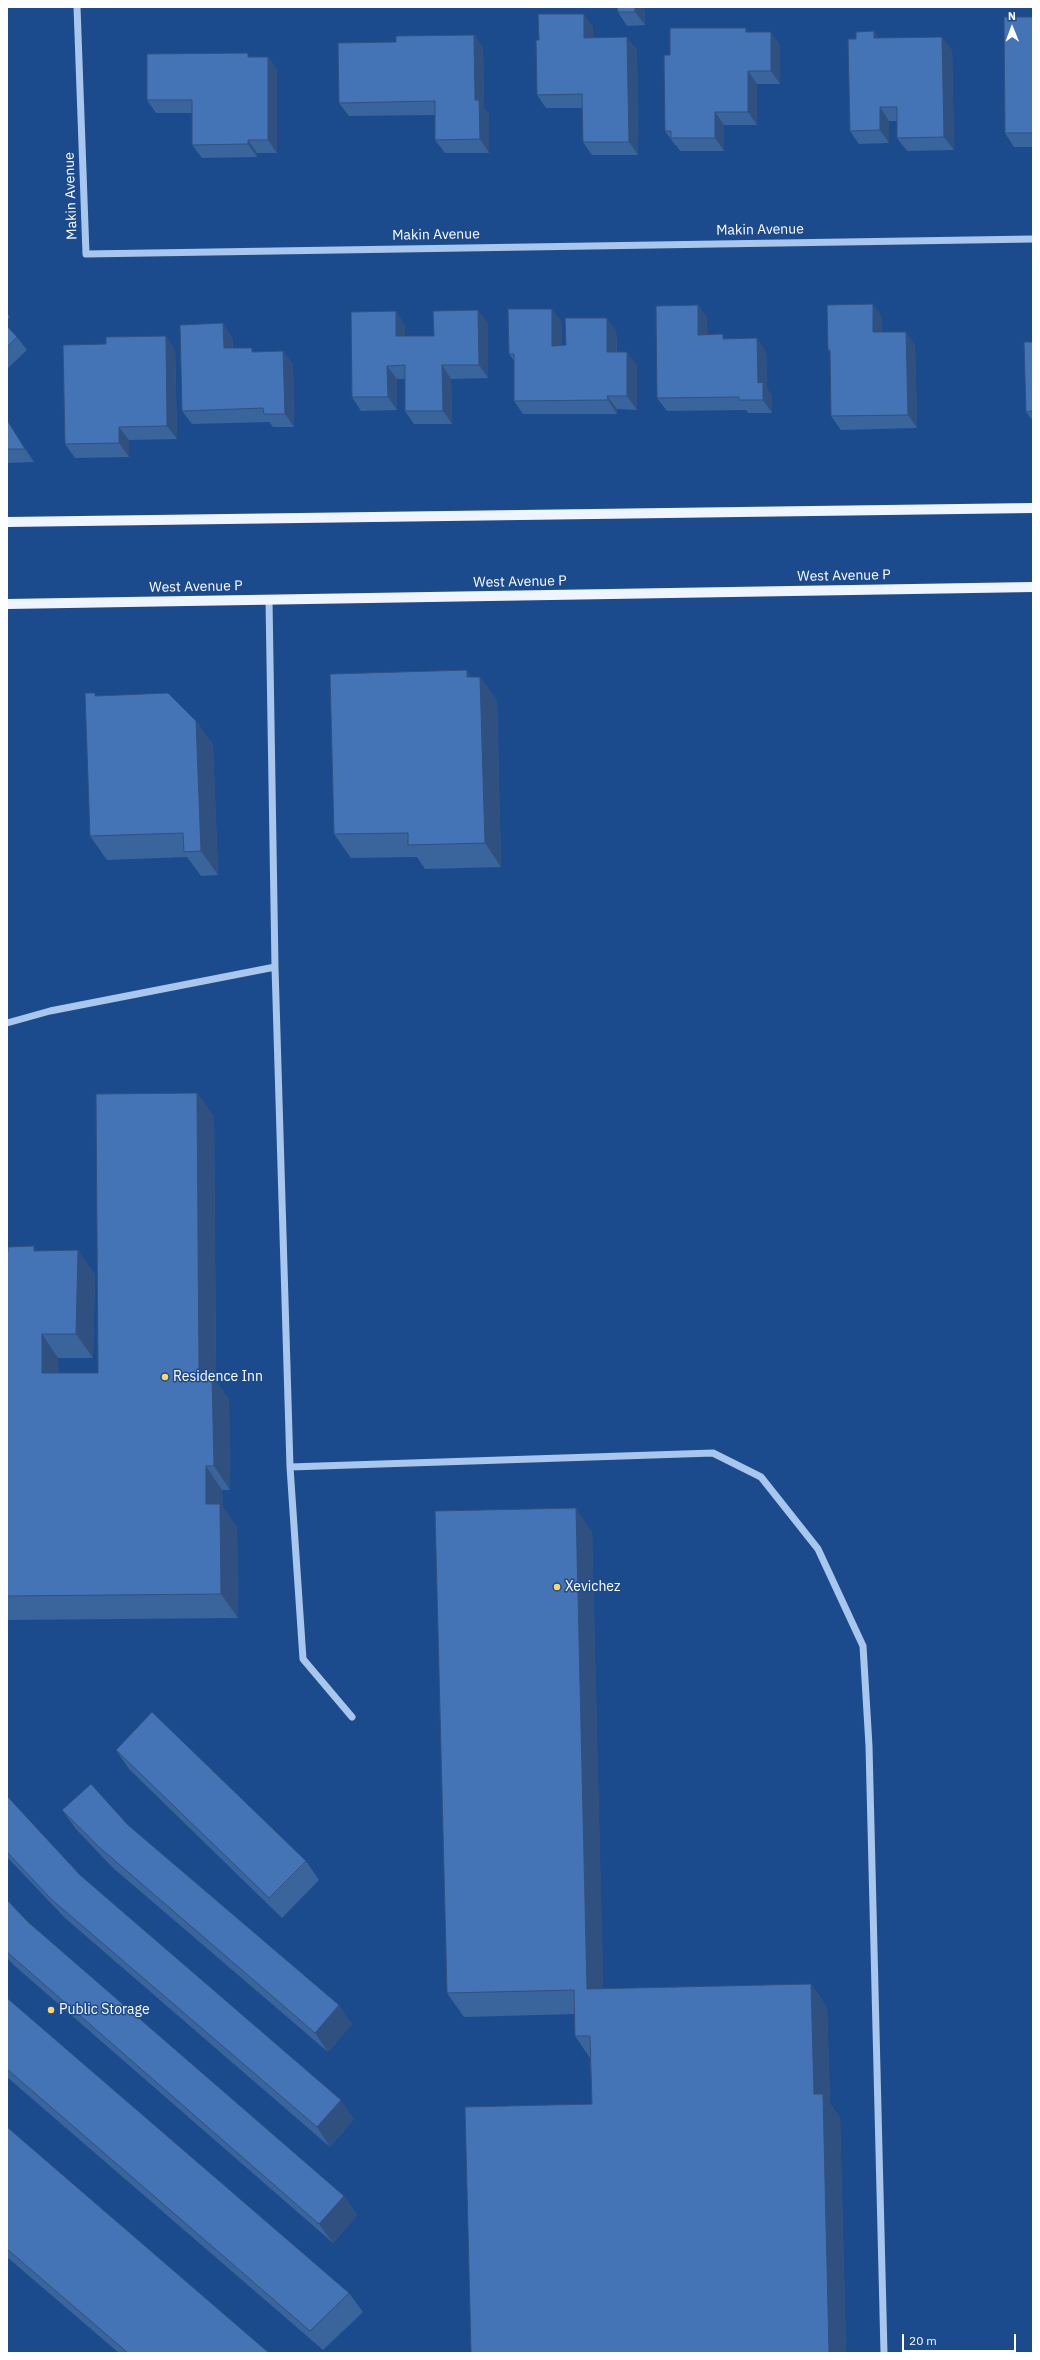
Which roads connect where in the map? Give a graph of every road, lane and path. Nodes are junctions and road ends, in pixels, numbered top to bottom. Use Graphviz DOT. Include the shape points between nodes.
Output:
graph roads {
  1 [pos="77,7"];
  2 [pos="1033,239"];
  3 [pos="1033,508"];
  4 [pos="7,522"];
  5 [pos="1033,587"];
  6 [pos="269,600"];
  7 [pos="7,604"];
  8 [pos="275,967"];
  9 [pos="7,1023"];
  10 [pos="290,1467"];
  11 [pos="352,1717"];
  12 [pos="884,2353"];
  1 -- 2 [label="street, Makin Avenue" via="86,254"];
  3 -- 4 [label="main road"];
  5 -- 6 [label="main road, West Avenue P"];
  6 -- 7 [label="main road, West Avenue P"];
  6 -- 8 [label="street"];
  8 -- 9 [label="street" via="50,1011"];
  8 -- 10 [label="street"];
  10 -- 11 [label="street" via="303,1659"];
  10 -- 12 [label="street" via="713,1453 762,1477 818,1549 863,1646 869,1746"];
}
